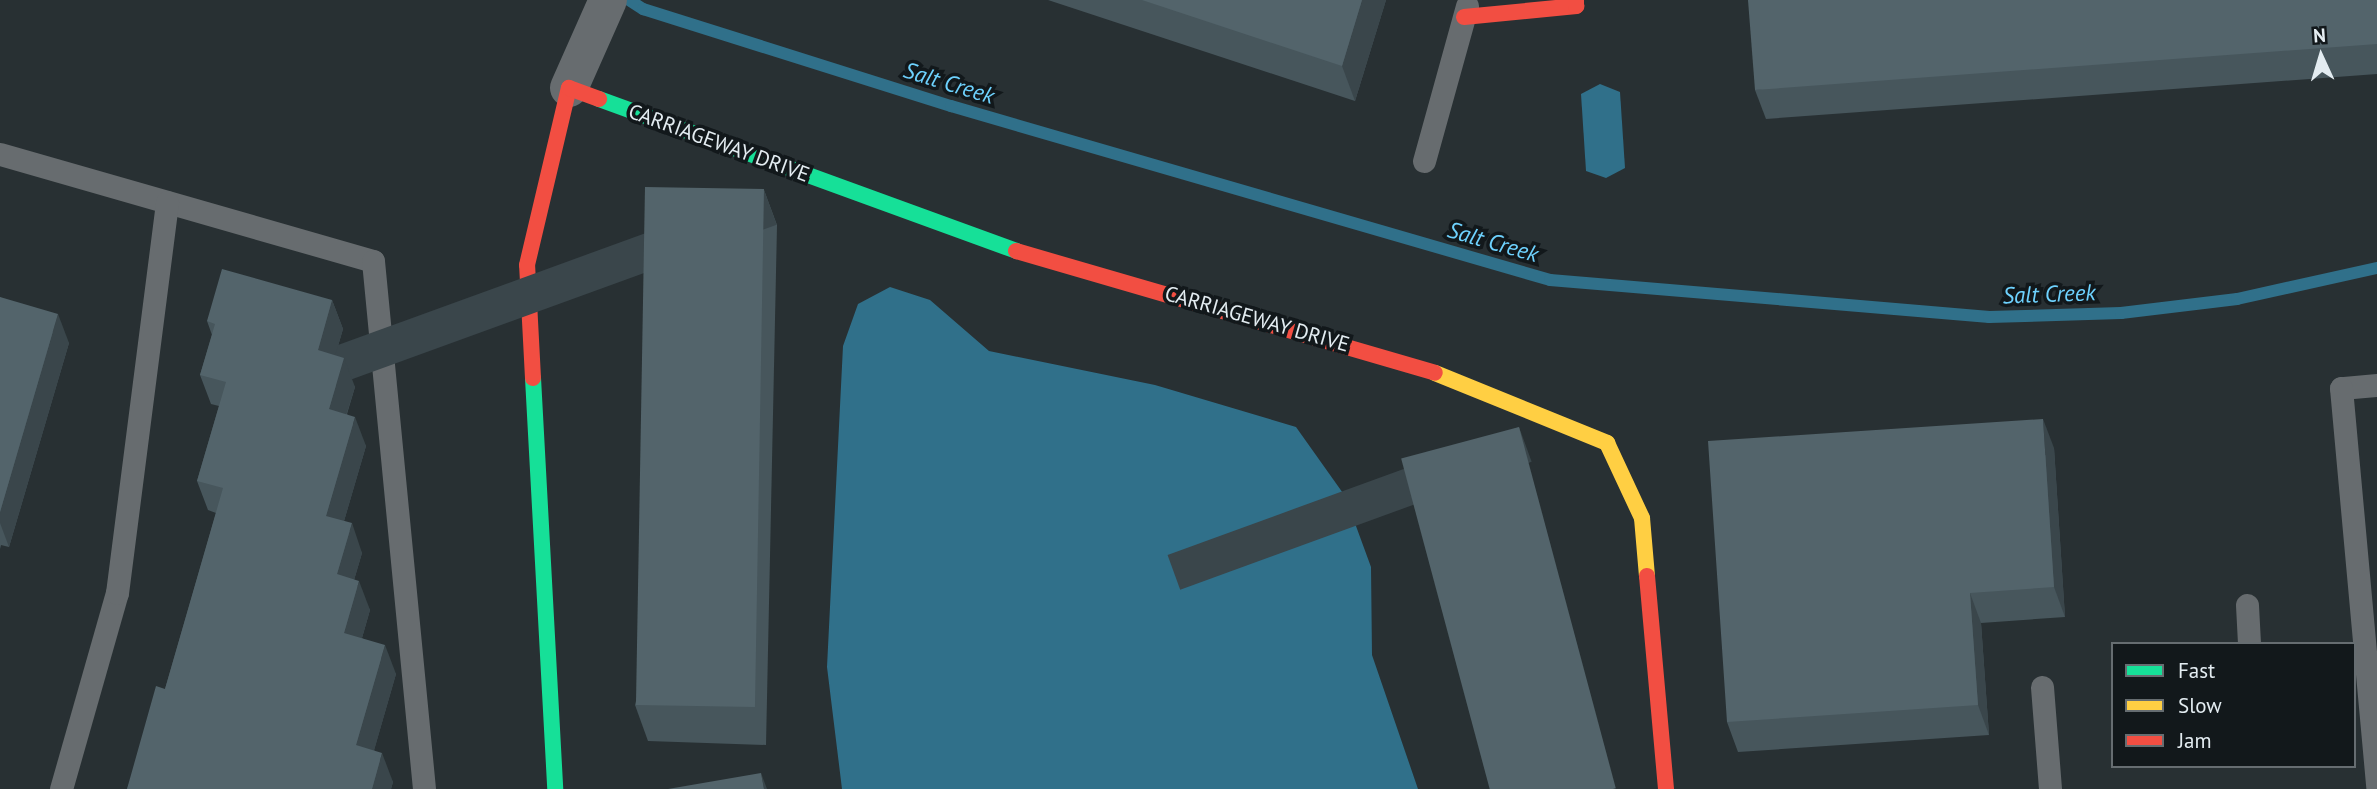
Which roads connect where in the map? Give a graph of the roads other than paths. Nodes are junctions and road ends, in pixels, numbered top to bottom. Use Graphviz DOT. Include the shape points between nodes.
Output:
graph roads {
  1 [pos="608,0"];
  2 [pos="1576,0"];
  3 [pos="1467,8"];
  4 [pos="569,88"];
  5 [pos="0,154"];
  6 [pos="1423,161"];
  7 [pos="167,202"];
  8 [pos="2377,385"];
  9 [pos="2247,605"];
  10 [pos="2249,642"];
  11 [pos="2042,687"];
  12 [pos="2364,759"];
  13 [pos="2377,786"];
  14 [pos="2046,788"];
  15 [pos="61,789"];
  16 [pos="424,789"];
  17 [pos="555,789"];
  18 [pos="1666,789"];
  1 -- 4 [label="street"];
  2 -- 3 [label="street" via="1576,6"];
  3 -- 6 [label="lane"];
  4 -- 17 [label="street" via="527,265"];
  4 -- 18 [label="street, CARRIAGEWAY DRIVE" via="994,245 1408,362 1607,443 1642,518"];
  5 -- 7 [label="lane"];
  7 -- 15 [label="lane" via="117,593"];
  7 -- 16 [label="lane" via="373,261"];
  8 -- 12 [label="lane" via="2342,388"];
  9 -- 10 [label="lane"];
  11 -- 14 [label="lane"];
  12 -- 13 [label="lane"];
}
